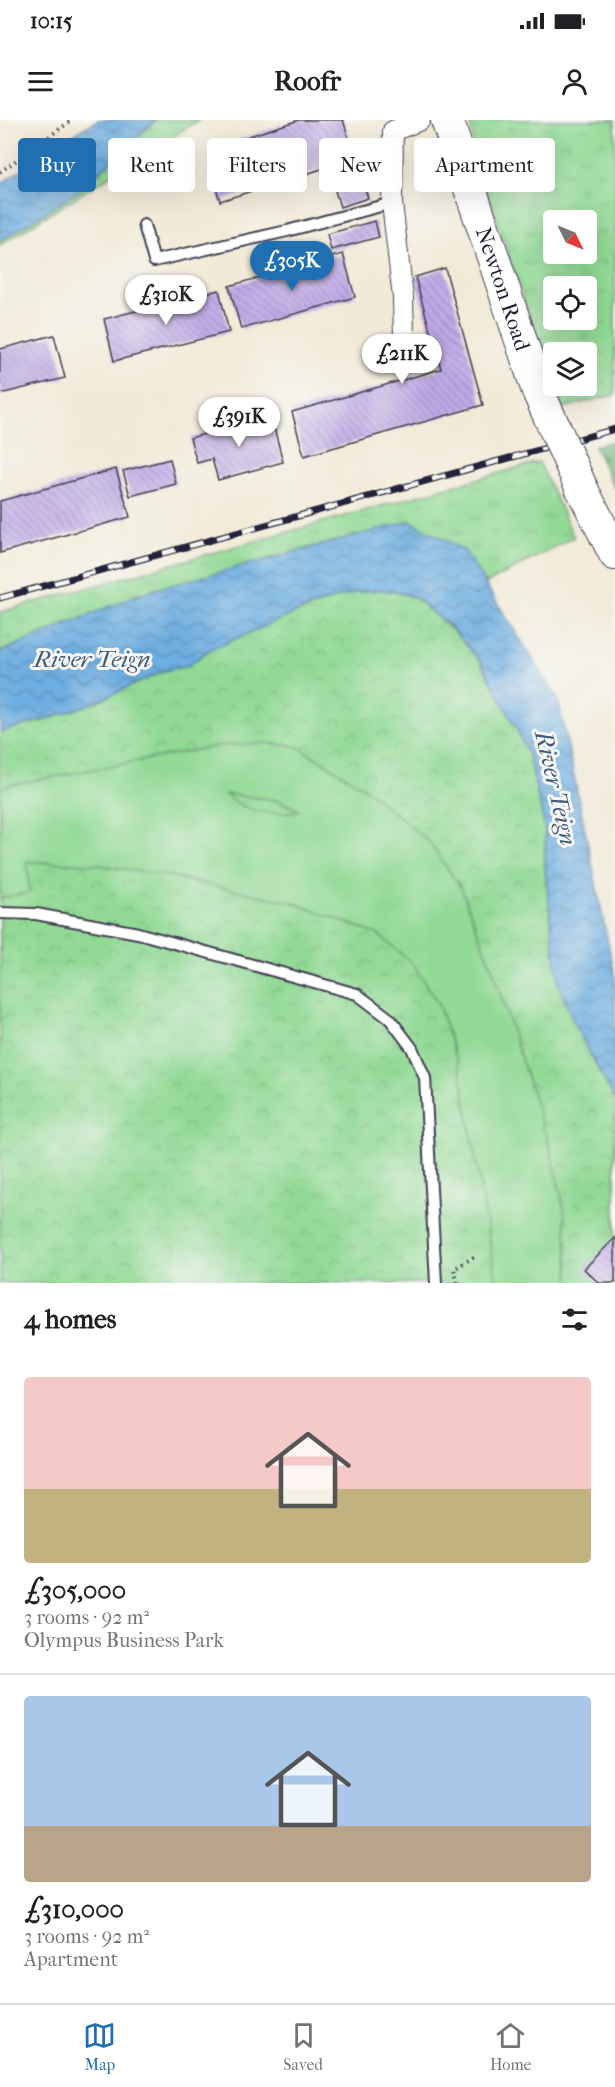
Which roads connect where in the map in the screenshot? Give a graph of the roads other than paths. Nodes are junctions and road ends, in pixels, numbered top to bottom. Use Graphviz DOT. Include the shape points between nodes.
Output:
graph roads {
  1 [pos="420,120"];
  2 [pos="447,120"];
  3 [pos="393,203"];
  4 [pos="144,225"];
  5 [pos="389,357"];
  6 [pos="615,554"];
  7 [pos="0,913"];
  8 [pos="436,1283"];
  1 -- 3 [label="street" via="393,131"];
  2 -- 6 [label="main road, Newton Road, bridge" via="538,391"];
  3 -- 4 [label="lane" via="154,261"];
  3 -- 5 [label="street" via="404,336"];
  7 -- 8 [label="lane" via="36,914 138,933 357,994 390,1019 412,1048 425,1078"];
}
